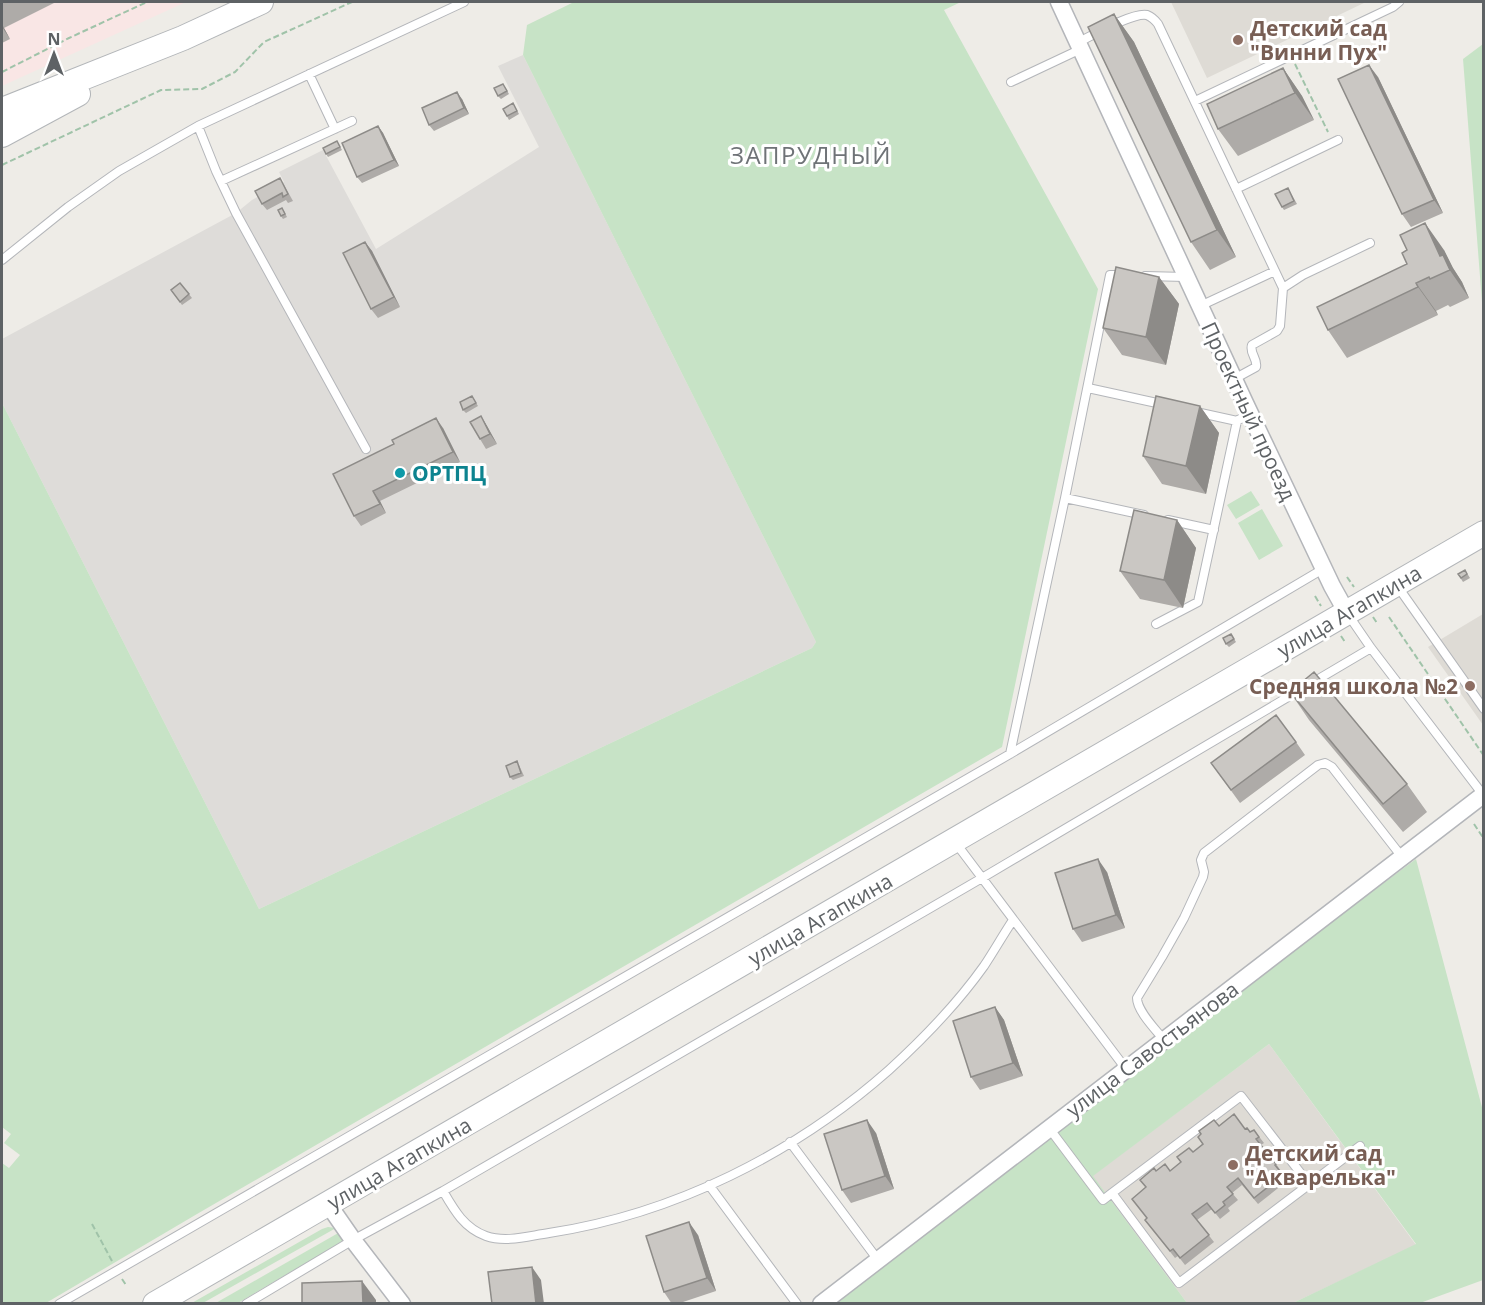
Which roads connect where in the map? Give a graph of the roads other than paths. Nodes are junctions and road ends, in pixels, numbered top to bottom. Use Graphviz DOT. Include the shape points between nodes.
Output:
graph roads {
  1 [pos="261,2"];
  2 [pos="464,2"];
  3 [pos="1059,2"];
  4 [pos="1399,2"];
  5 [pos="183,38"];
  6 [pos="1080,45"];
  7 [pos="309,74"];
  8 [pos="1011,82"];
  9 [pos="1195,101"];
  10 [pos="2,110"];
  11 [pos="352,121"];
  12 [pos="198,126"];
  13 [pos="334,129"];
  14 [pos="2,135"];
  15 [pos="1335,142"];
  16 [pos="221,181"];
  17 [pos="1236,189"];
  18 [pos="1370,243"];
  19 [pos="2,260"];
  20 [pos="1275,271"];
  21 [pos="1186,277"];
  22 [pos="1283,288"];
  23 [pos="1200,306"];
  24 [pos="1234,379"];
  25 [pos="1088,388"];
  26 [pos="1180,408"];
  27 [pos="1191,411"];
  28 [pos="1243,417"];
  29 [pos="366,449"];
  30 [pos="1065,498"];
  31 [pos="1214,530"];
  32 [pos="1484,533"];
  33 [pos="1323,569"];
  34 [pos="1396,584"];
  35 [pos="1347,613"];
  36 [pos="1156,624"];
  37 [pos="1371,648"];
  38 [pos="1484,709"];
  39 [pos="1010,754"];
  40 [pos="1483,796"];
  41 [pos="954,841"];
  42 [pos="1402,857"];
  43 [pos="982,878"];
  44 [pos="1013,920"];
  45 [pos="1164,1040"];
  46 [pos="1126,1069"];
  47 [pos="1049,1128"];
  48 [pos="790,1142"];
  49 [pos="1360,1146"];
  50 [pos="1309,1184"];
  51 [pos="709,1185"];
  52 [pos="442,1191"];
  53 [pos="1112,1193"];
  54 [pos="328,1204"];
  55 [pos="353,1240"];
  56 [pos="878,1260"];
  57 [pos="258,1301"];
  58 [pos="59,1304"];
  59 [pos="155,1304"];
  60 [pos="246,1304"];
  61 [pos="402,1304"];
  62 [pos="797,1304"];
  63 [pos="822,1304"];
  1 -- 5 [label="main road"];
  2 -- 7 [label="lane"];
  3 -- 6 [label="street, Проектный проезд"];
  4 -- 9 [label="lane"];
  5 -- 10 [label="main road"];
  5 -- 14 [label="main road"];
  6 -- 8 [label="lane"];
  6 -- 9 [label="lane" via="1134,16 1152,17"];
  6 -- 21 [label="street, Проектный проезд"];
  7 -- 12 [label="lane"];
  7 -- 13 [label="lane"];
  9 -- 17 [label="lane"];
  11 -- 13 [label="lane"];
  12 -- 16 [label="lane"];
  12 -- 19 [label="lane" via="119,171"];
  13 -- 16 [label="lane"];
  15 -- 17 [label="lane"];
  16 -- 29 [label="lane"];
  17 -- 20 [label="lane"];
  18 -- 22 [label="lane"];
  20 -- 22 [label="lane"];
  20 -- 23 [label="lane"];
  21 -- 23 [label="street, Проектный проезд"];
  21 -- 25 [label="lane" via="1110,275"];
  22 -- 24 [label="lane" via="1280,326 1251,345 1256,367"];
  23 -- 24 [label="street, Проектный проезд"];
  24 -- 28 [label="street, Проектный проезд"];
  25 -- 26 [label="lane"];
  25 -- 30 [label="lane"];
  27 -- 28 [label="lane"];
  28 -- 31 [label="lane"];
  28 -- 33 [label="street, Проектный проезд"];
  30 -- 31 [label="lane"];
  30 -- 39 [label="lane"];
  31 -- 36 [label="lane" via="1198,602"];
  32 -- 34 [label="main road, улица Агапкина"];
  33 -- 35 [label="street, Проектный проезд"];
  33 -- 39 [label="lane"];
  34 -- 35 [label="main road, улица Агапкина"];
  34 -- 38 [label="lane"];
  35 -- 37 [label="lane, Проектный проезд"];
  35 -- 41 [label="main road, улица Агапкина"];
  37 -- 40 [label="lane, Проектный проезд"];
  37 -- 43 [label="lane"];
  39 -- 58 [label="lane"];
  40 -- 42 [label="street, улица Савостьянова"];
  41 -- 43 [label="lane"];
  41 -- 54 [label="main road, улица Агапкина"];
  42 -- 45 [label="street, улица Савостьянова"];
  42 -- 45 [label="lane" via="1332,767 1318,765 1204,853 1203,877 1137,998 1139,1008"];
  43 -- 44 [label="lane"];
  43 -- 52 [label="lane"];
  44 -- 46 [label="lane"];
  44 -- 48 [label="lane" via="983,967 923,1038 854,1099"];
  45 -- 46 [label="street, улица Савостьянова"];
  46 -- 47 [label="street, улица Савостьянова"];
  47 -- 53 [label="lane" via="1103,1200"];
  47 -- 56 [label="street, улица Савостьянова"];
  48 -- 51 [label="lane"];
  48 -- 56 [label="lane"];
  49 -- 50 [label="lane"];
  50 -- 53 [label="lane" via="1241,1096"];
  50 -- 53 [label="lane" via="1179,1283"];
  51 -- 52 [label="lane" via="606,1221 507,1239 485,1235 466,1225"];
  51 -- 62 [label="lane"];
  52 -- 55 [label="lane"];
  54 -- 55 [label="street"];
  54 -- 59 [label="main road, улица Агапкина"];
  55 -- 57 [label="lane"];
  55 -- 61 [label="street"];
  56 -- 63 [label="street, улица Савостьянова"];
  57 -- 60 [label="lane"];
}
